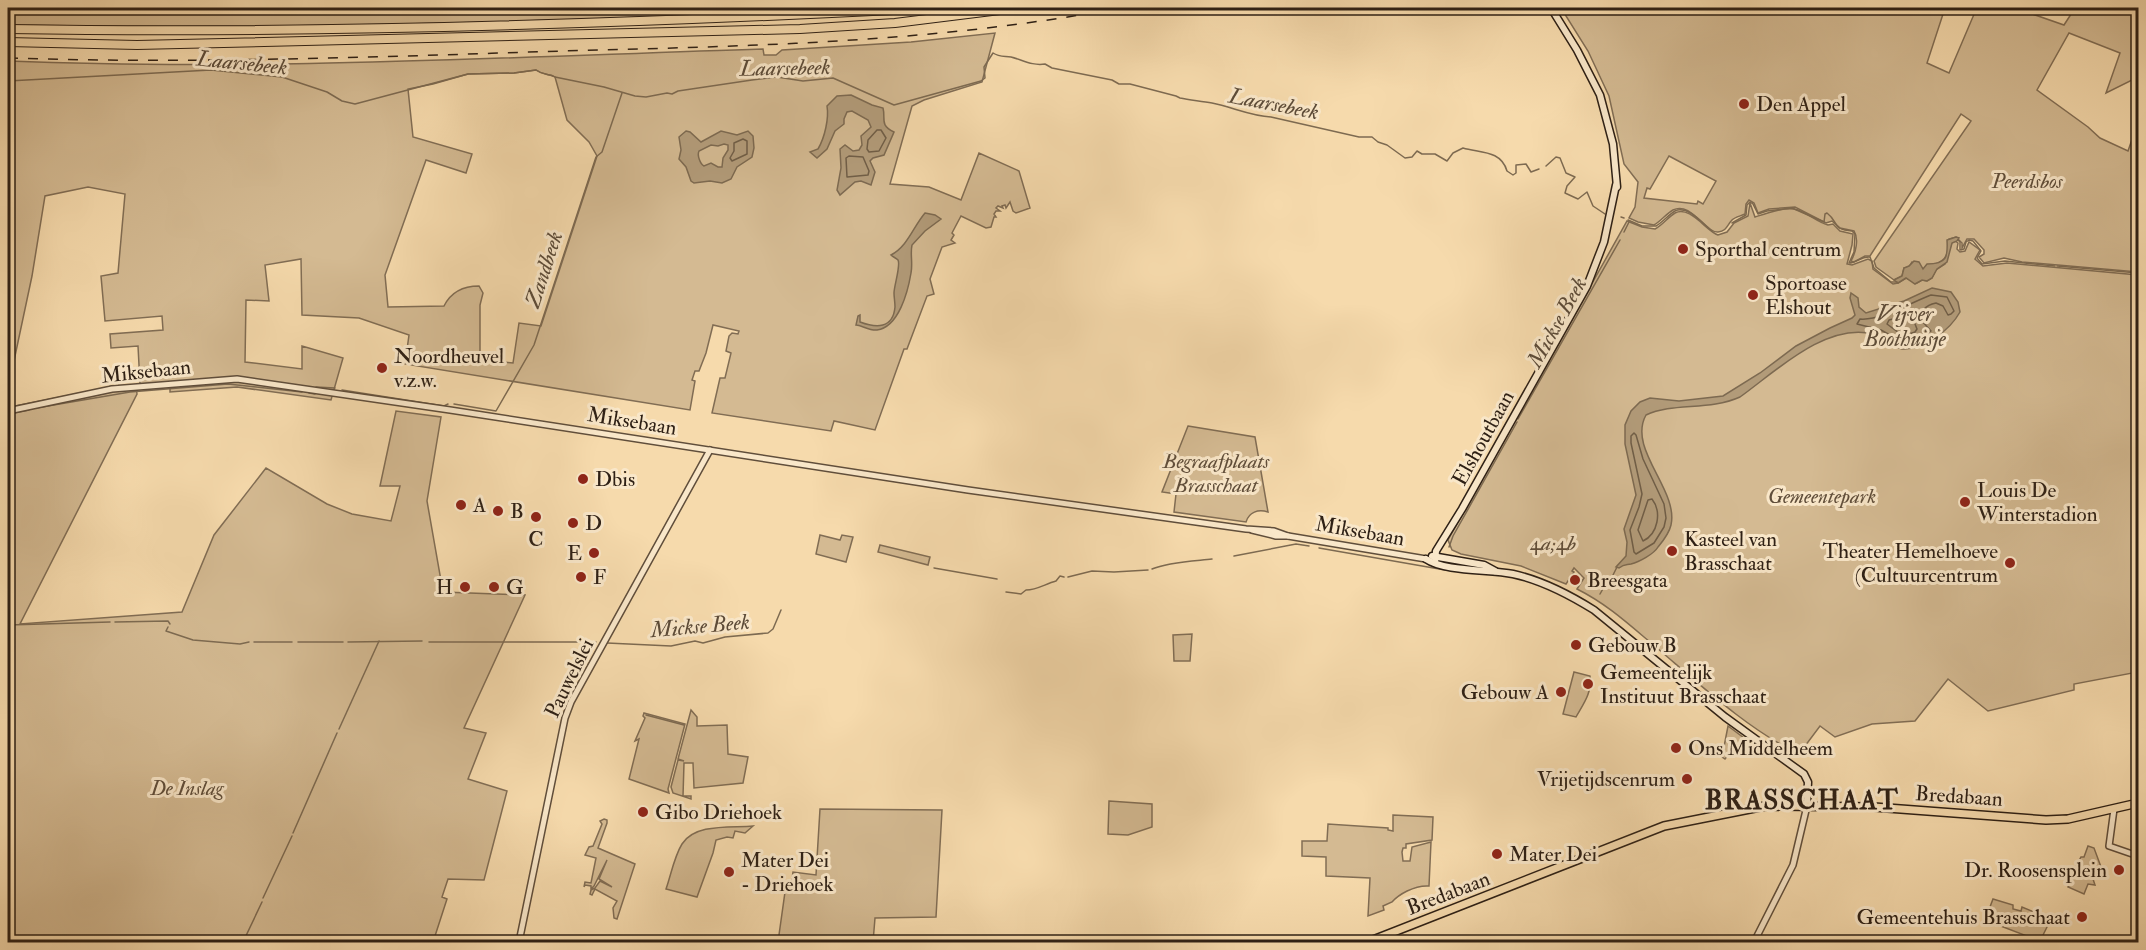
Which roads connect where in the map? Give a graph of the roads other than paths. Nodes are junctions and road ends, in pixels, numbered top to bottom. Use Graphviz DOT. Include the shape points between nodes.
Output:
graph roads {
  1 [pos="915,8"];
  2 [pos="1016,8"];
  3 [pos="1551,8"];
  4 [pos="8,29"];
  5 [pos="8,42"];
  6 [pos="8,411"];
  7 [pos="710,450"];
  8 [pos="1426,559"];
  9 [pos="1438,560"];
  10 [pos="2139,803"];
  11 [pos="1807,806"];
  12 [pos="2114,809"];
  13 [pos="2139,856"];
  14 [pos="519,942"];
  15 [pos="1368,942"];
  16 [pos="1754,942"];
  1 -- 4 [label="highway" via="516,25 248,31"];
  2 -- 5 [label="highway" via="895,23 800,29 148,45"];
  3 -- 9 [label="main road, Elshoutbaan" via="1600,95 1613,144 1616,204 1611,230 1598,269 1443,543"];
  6 -- 7 [label="street, Miksebaan" via="111,389 237,379"];
  7 -- 8 [label="street, Miksebaan"];
  7 -- 14 [label="street, Pauwelslei" via="565,718"];
  8 -- 9 [label="main road, Miksebaan"];
  9 -- 11 [label="main road, Miksebaan" via="1524,577 1594,610 1725,717 1804,774 1808,782"];
  10 -- 12 [label="main road, Bredabaan"];
  11 -- 12 [label="main road, Bredabaan" via="2046,820"];
  11 -- 15 [label="main road, Bredabaan" via="1765,806 1664,826"];
  11 -- 16 [label="street" via="1793,865"];
  12 -- 13 [label="street" via="2109,846"];
}
